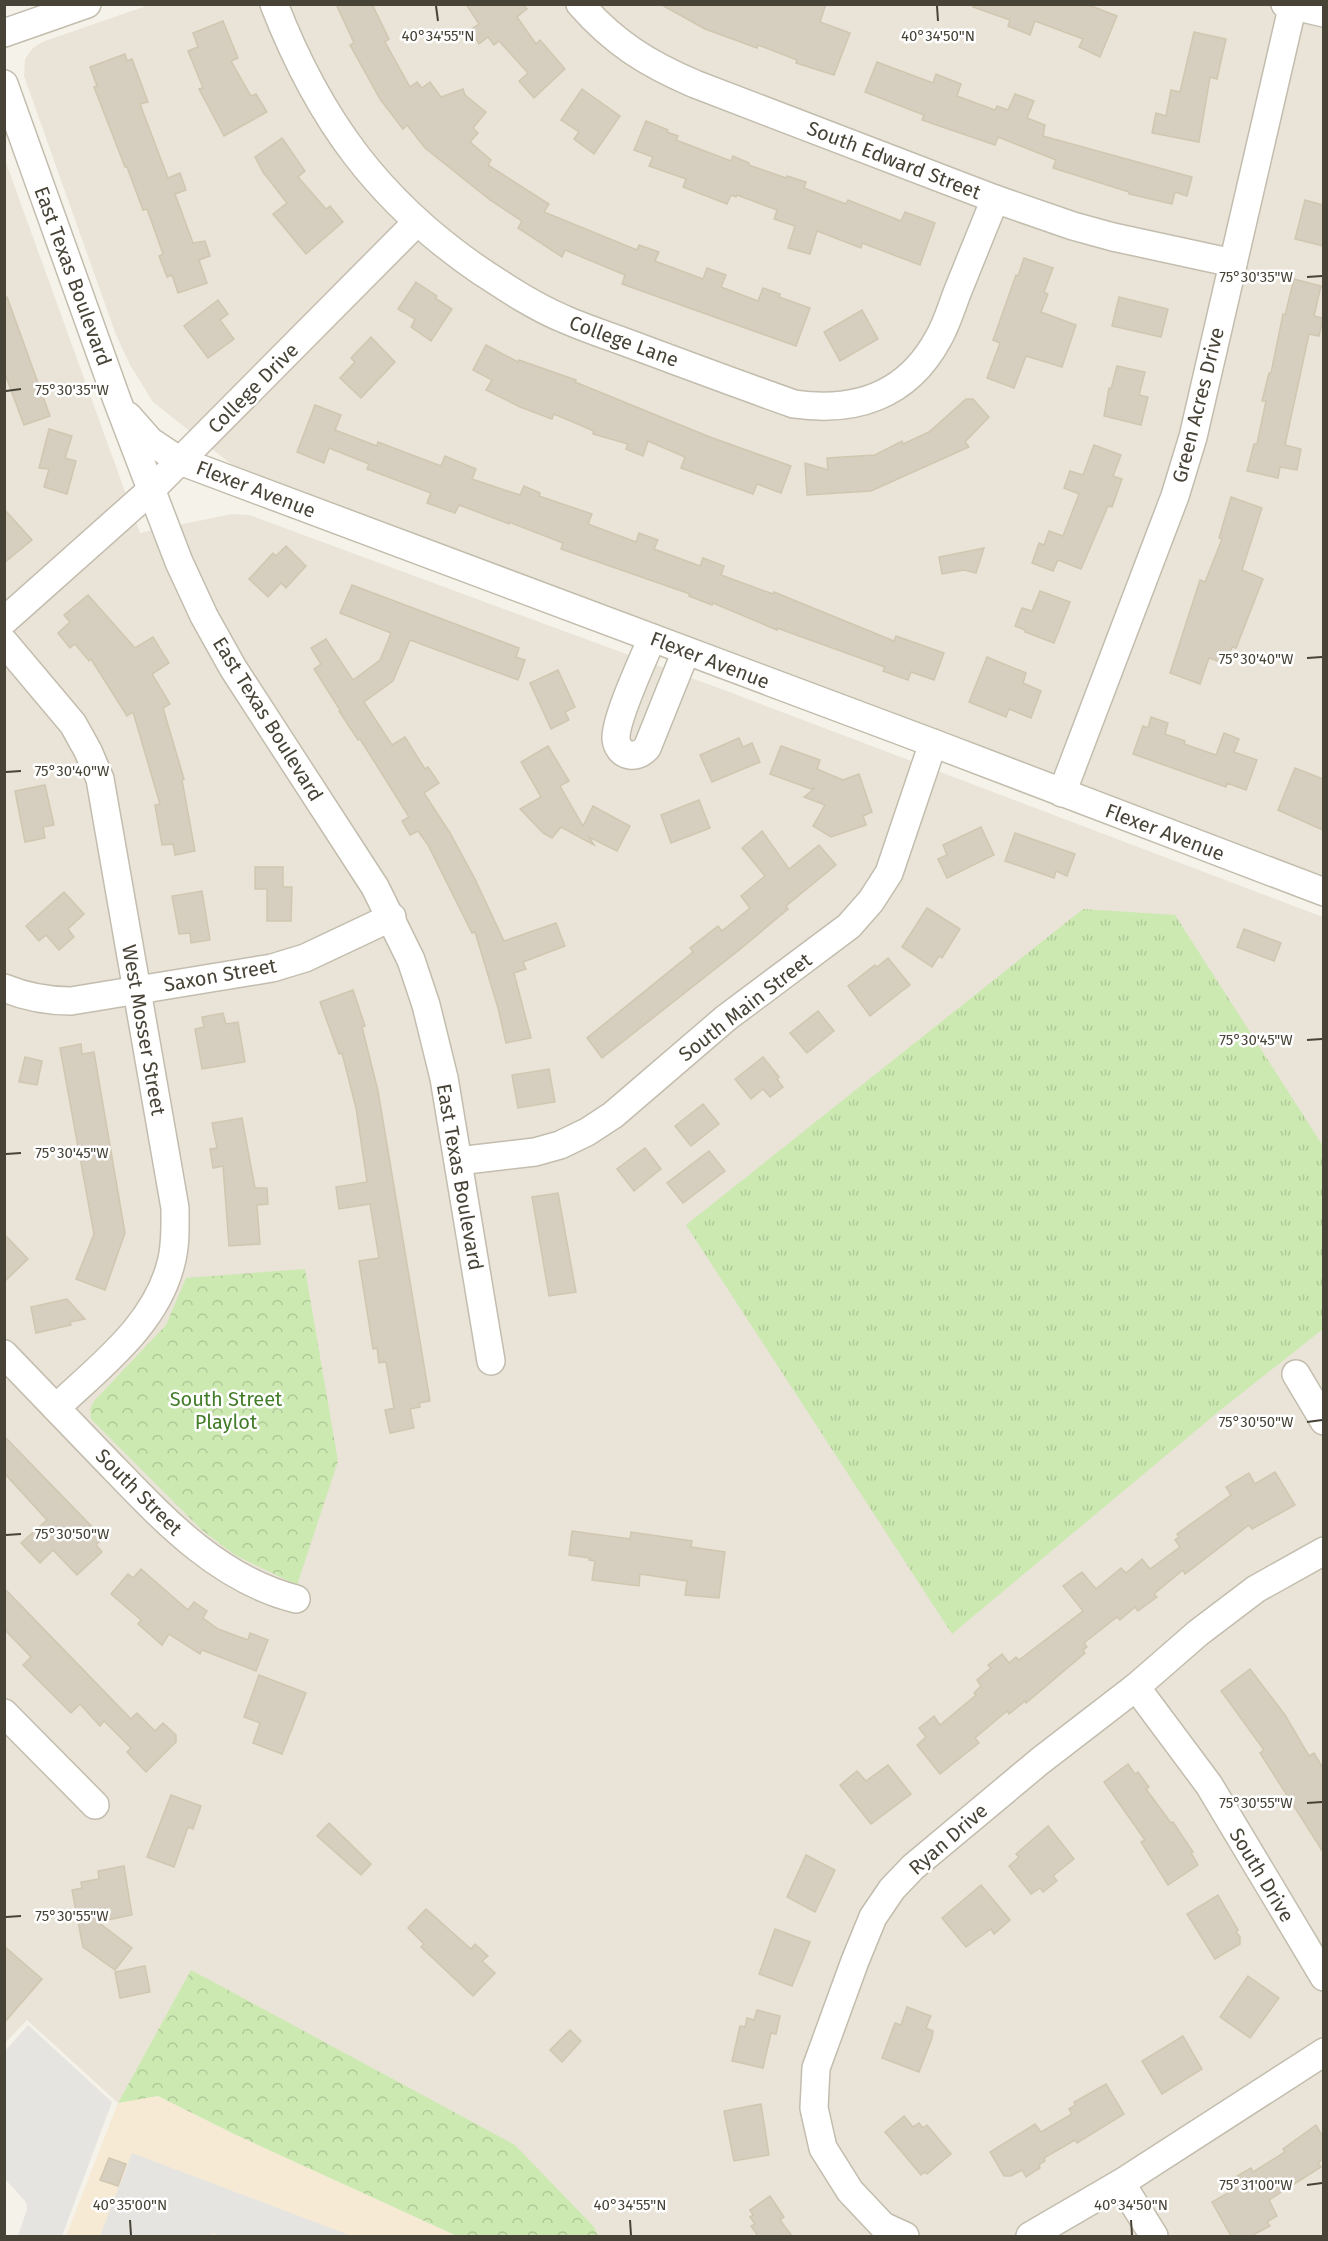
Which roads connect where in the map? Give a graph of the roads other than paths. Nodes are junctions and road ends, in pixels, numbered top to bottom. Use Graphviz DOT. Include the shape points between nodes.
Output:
graph roads {
  1 [pos="87,4"];
  2 [pos="274,4"];
  3 [pos="580,4"];
  4 [pos="1290,5"];
  5 [pos="1323,13"];
  6 [pos="4,33"];
  7 [pos="4,84"];
  8 [pos="995,199"];
  9 [pos="417,222"];
  10 [pos="1233,263"];
  11 [pos="117,400"];
  12 [pos="180,461"];
  13 [pos="150,491"];
  14 [pos="4,621"];
  15 [pos="652,638"];
  16 [pos="4,642"];
  17 [pos="687,651"];
  18 [pos="933,743"];
  19 [pos="1062,793"];
  20 [pos="1323,892"];
  21 [pos="392,916"];
  22 [pos="4,988"];
  23 [pos="137,990"];
  24 [pos="458,1161"];
  25 [pos="4,1354"];
  26 [pos="491,1360"];
  27 [pos="1296,1374"];
  28 [pos="56,1408"];
  29 [pos="1323,1421"];
  30 [pos="1323,1551"];
  31 [pos="296,1599"];
  32 [pos="1136,1687"];
  33 [pos="4,1713"];
  34 [pos="95,1805"];
  35 [pos="1323,1977"];
  36 [pos="1323,2052"];
  37 [pos="1121,2183"];
  38 [pos="905,2236"];
  39 [pos="1030,2236"];
  40 [pos="1154,2236"];
  1 -- 6 [label="street"];
  2 -- 9 [label="street, College Lane" via="306,78 331,121 359,161"];
  3 -- 8 [label="street, South Edward Street" via="627,49 660,69"];
  4 -- 5 [label="street"];
  4 -- 10 [label="street, Green Acres Drive"];
  7 -- 11 [label="street, East Texas Boulevard"];
  8 -- 9 [label="street, College Lane" via="939,338 924,361 888,392 864,402 820,408 794,404 563,319 506,288"];
  8 -- 10 [label="street, South Edward Street" via="1113,237"];
  9 -- 12 [label="street, College Drive"];
  10 -- 19 [label="street, Green Acres Drive" via="1175,496"];
  11 -- 12 [label="street, Flexer Avenue" via="150,441"];
  11 -- 13 [label="street, East Texas Boulevard"];
  12 -- 13 [label="street, College Drive"];
  12 -- 15 [label="street, Flexer Avenue"];
  13 -- 14 [label="street, College Drive"];
  13 -- 21 [label="street, East Texas Boulevard" via="178,562 233,668"];
  15 -- 17 [label="street, Flexer Avenue"];
  15 -- 17 [label="street" via="617,728 617,746 623,753 642,753 647,748"];
  16 -- 23 [label="street, West Mosser Street" via="73,724 100,779"];
  17 -- 18 [label="street, Flexer Avenue"];
  18 -- 19 [label="street, Flexer Avenue"];
  18 -- 24 [label="street, South Main Street" via="889,873 849,926 726,1017 613,1115 587,1132 535,1152"];
  19 -- 20 [label="street, Flexer Avenue"];
  21 -- 23 [label="street, Saxon Street" via="305,958 272,968"];
  21 -- 24 [label="street, East Texas Boulevard" via="426,1005"];
  22 -- 23 [label="street, Saxon Street" via="50,1001"];
  23 -- 28 [label="street, West Mosser Street" via="175,1208 171,1262 163,1289 133,1335"];
  24 -- 26 [label="street, East Texas Boulevard"];
  25 -- 28 [label="street, South Street"];
  27 -- 29 [label="street"];
  28 -- 31 [label="street, South Street" via="194,1546 260,1587"];
  30 -- 32 [label="street, Ryan Drive" via="1256,1589"];
  32 -- 35 [label="street, South Drive" via="1209,1785"];
  32 -- 38 [label="street, Ryan Drive" via="913,1867 873,1917 816,2068 814,2108 823,2148 850,2191 883,2226"];
  33 -- 34 [label="street"];
  36 -- 37 [label="street"];
  37 -- 39 [label="street"];
  37 -- 40 [label="street"];
}
